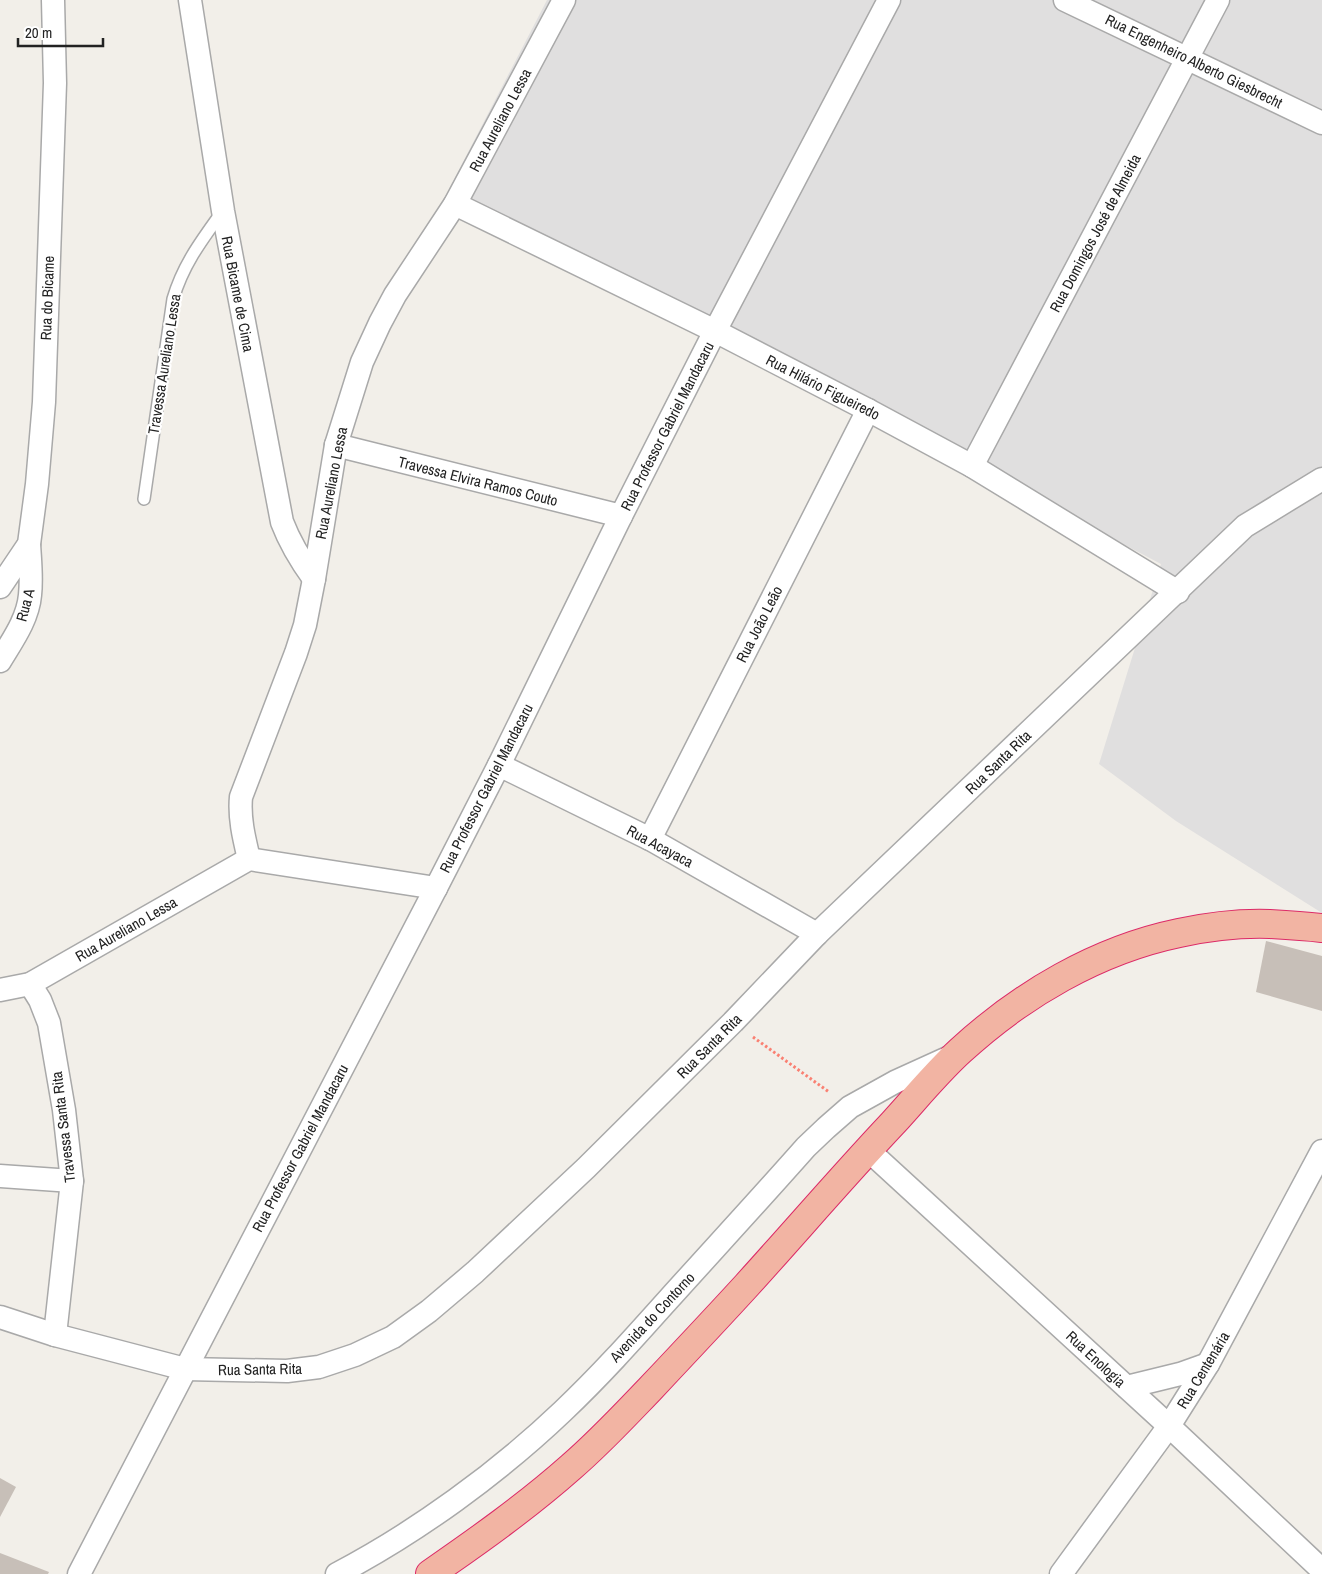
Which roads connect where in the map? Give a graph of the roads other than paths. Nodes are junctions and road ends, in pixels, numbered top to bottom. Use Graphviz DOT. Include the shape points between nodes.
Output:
graph roads {
  1 [pos="53,0"];
  2 [pos="190,0"];
  3 [pos="564,0"];
  4 [pos="889,0"];
  5 [pos="1065,0"];
  6 [pos="1218,0"];
  7 [pos="1187,59"];
  8 [pos="1322,123"];
  9 [pos="455,204"];
  10 [pos="222,211"];
  11 [pos="715,331"];
  12 [pos="868,410"];
  13 [pos="336,445"];
  14 [pos="972,466"];
  15 [pos="1322,479"];
  16 [pos="144,499"];
  17 [pos="621,516"];
  18 [pos="29,544"];
  19 [pos="314,579"];
  20 [pos="0,587"];
  21 [pos="1178,592"];
  22 [pos="0,661"];
  23 [pos="499,765"];
  24 [pos="650,839"];
  25 [pos="249,859"];
  26 [pos="436,888"];
  27 [pos="1322,928"];
  28 [pos="817,934"];
  29 [pos="30,984"];
  30 [pos="0,990"];
  31 [pos="958,1053"];
  32 [pos="868,1150"];
  33 [pos="1322,1151"];
  34 [pos="0,1176"];
  35 [pos="72,1181"];
  36 [pos="0,1317"];
  37 [pos="55,1335"];
  38 [pos="1208,1364"];
  39 [pos="185,1369"];
  40 [pos="1127,1387"];
  41 [pos="1169,1426"];
  42 [pos="1322,1570"];
  43 [pos="79,1574"];
  44 [pos="337,1574"];
  45 [pos="430,1574"];
  46 [pos="1062,1574"];
  1 -- 18 [label="street, Rua do Bicame" via="55,83 44,402"];
  2 -- 10 [label="street, Rua Bicame de Cima"];
  3 -- 9 [label="street, Rua Aureliano Lessa"];
  4 -- 11 [label="street, Rua Professor Gabriel Mandacaru"];
  5 -- 7 [label="street, Rua Engenheiro Alberto Giesbrecht"];
  6 -- 7 [label="street, Rua Domingos José de Almeida"];
  7 -- 8 [label="street, Rua Engenheiro Alberto Giesbrecht"];
  7 -- 14 [label="street, Rua Domingos José de Almeida"];
  9 -- 11 [label="street, Rua Hilário Figueiredo"];
  9 -- 13 [label="street, Rua Aureliano Lessa" via="377,329 354,383"];
  10 -- 16 [label="lane, Travessa Aureliano Lessa" via="187,263 173,299"];
  10 -- 19 [label="street, Rua Bicame de Cima" via="282,522 290,542"];
  11 -- 12 [label="street, Rua Hilário Figueiredo"];
  11 -- 17 [label="street, Rua Professor Gabriel Mandacaru"];
  12 -- 14 [label="street, Rua Hilário Figueiredo"];
  12 -- 24 [label="street, Rua João Leão"];
  13 -- 17 [label="street, Travessa Elvira Ramos Couto"];
  13 -- 19 [label="street, Rua Aureliano Lessa"];
  14 -- 21 [label="street, Rua Hilário Figueiredo"];
  15 -- 21 [label="street, Rua Santa Rita" via="1245,526"];
  17 -- 23 [label="street, Rua Professor Gabriel Mandacaru"];
  18 -- 20 [label="street, Rua do Bicame"];
  18 -- 22 [label="street, Rua A" via="30,596 26,612"];
  19 -- 25 [label="street, Rua Aureliano Lessa" via="296,653 241,797 240,811"];
  21 -- 28 [label="street, Rua Santa Rita"];
  23 -- 24 [label="street, Rua Acayaca"];
  23 -- 26 [label="street, Rua Professor Gabriel Mandacaru"];
  24 -- 28 [label="street, Rua Acayaca"];
  25 -- 26 [label="street"];
  25 -- 29 [label="street, Rua Aureliano Lessa"];
  26 -- 39 [label="street, Rua Professor Gabriel Mandacaru"];
  27 -- 31 [label="highway, Avenida do Contorno" via="1268,924 1206,929 1146,941 1074,971 1019,1003"];
  28 -- 39 [label="street, Rua Santa Rita" via="586,1168 475,1272 429,1312 393,1337 319,1367 287,1371"];
  29 -- 30 [label="street, Rua Aureliano Lessa"];
  29 -- 35 [label="street, Travessa Santa Rita" via="49,1023"];
  31 -- 32 [label="highway, Avenida do Contorno"];
  31 -- 44 [label="street, Avenida do Contorno" via="850,1107 806,1147 632,1340 563,1411 483,1479 421,1524"];
  32 -- 40 [label="street, Rua Enologia"];
  32 -- 45 [label="highway, Avenida do Contorno" via="747,1285 574,1465 498,1527"];
  33 -- 38 [label="street, Rua Centenária"];
  34 -- 35 [label="street"];
  35 -- 37 [label="street, Travessa Santa Rita"];
  36 -- 37 [label="street, Rua Santa Rita"];
  37 -- 39 [label="street, Rua Santa Rita"];
  38 -- 40 [label="street"];
  38 -- 41 [label="street, Rua Centenária"];
  39 -- 43 [label="street, Rua Professor Gabriel Mandacaru"];
  40 -- 41 [label="street, Rua Enologia"];
  41 -- 42 [label="street, Rua Enologia"];
  41 -- 46 [label="street, Rua Centenária"];
}
